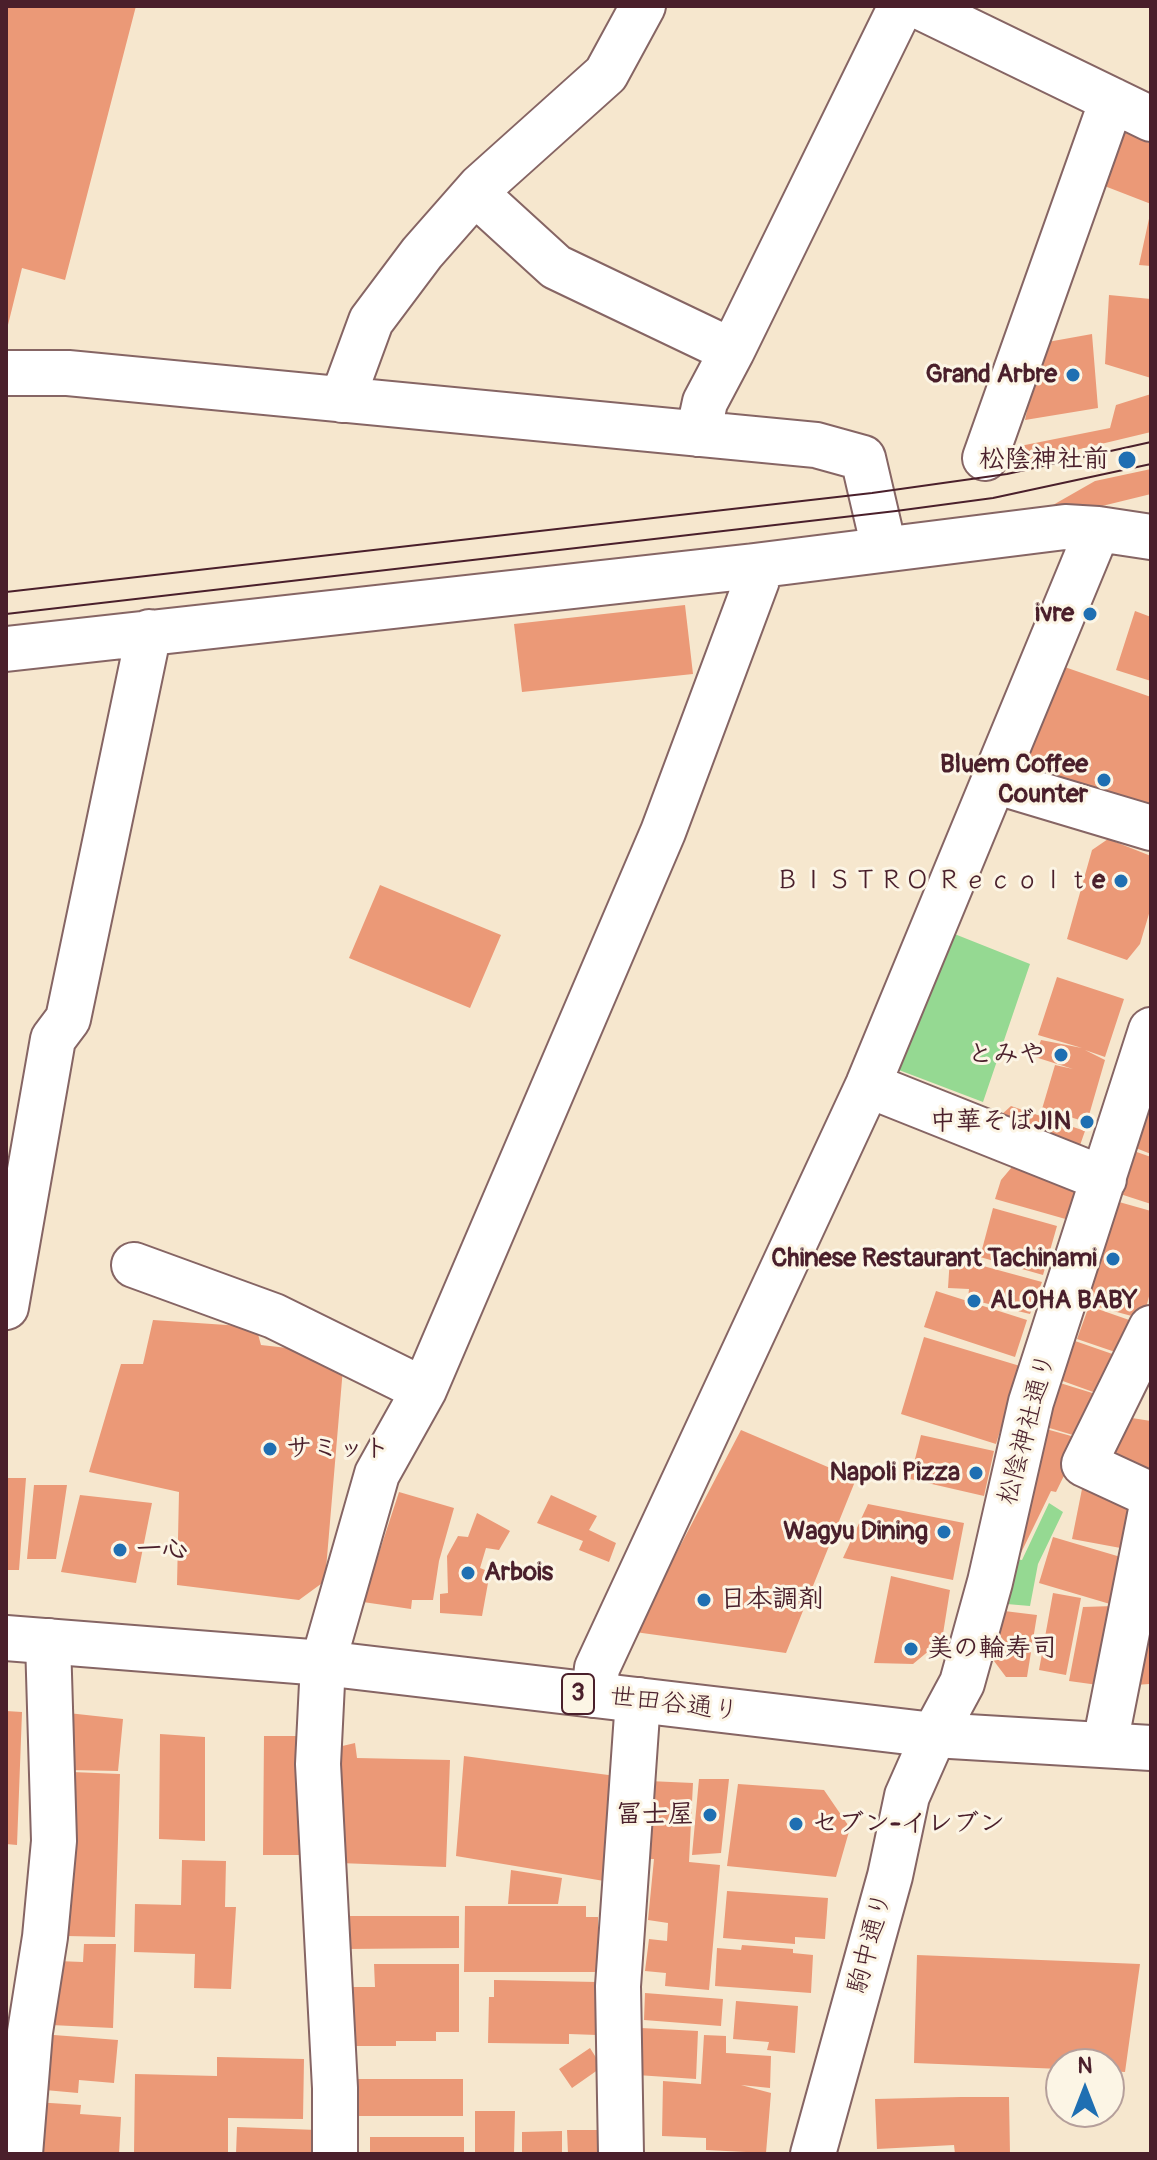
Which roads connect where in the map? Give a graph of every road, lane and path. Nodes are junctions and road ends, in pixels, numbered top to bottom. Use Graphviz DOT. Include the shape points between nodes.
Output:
graph roads {
  1 [pos="643,6"];
  2 [pos="901,6"];
  3 [pos="918,6"];
  4 [pos="1112,100"];
  5 [pos="1151,119"];
  6 [pos="476,194"];
  7 [pos="732,351"];
  8 [pos="6,373"];
  9 [pos="342,400"];
  10 [pos="698,434"];
  11 [pos="985,458"];
  12 [pos="1098,529"];
  13 [pos="1151,537"];
  14 [pos="884,548"];
  15 [pos="754,566"];
  16 [pos="149,632"];
  17 [pos="6,649"];
  18 [pos="994,781"];
  19 [pos="1151,828"];
  20 [pos="1151,1030"];
  21 [pos="868,1085"];
  22 [pos="1104,1179"];
  23 [pos="134,1265"];
  24 [pos="6,1307"];
  25 [pos="1151,1328"];
  26 [pos="424,1390"];
  27 [pos="1151,1495"];
  28 [pos="1151,1510"];
  29 [pos="27,1639"];
  30 [pos="323,1663"];
  31 [pos="594,1695"];
  32 [pos="638,1700"];
  33 [pos="934,1735"];
  34 [pos="1105,1744"];
  35 [pos="1151,1748"];
  36 [pos="20,2154"];
  37 [pos="335,2154"];
  38 [pos="621,2154"];
  39 [pos="813,2154"];
  1 -- 6 [label="street" via="606,74"];
  2 -- 7 [label="street"];
  3 -- 4 [label="street"];
  4 -- 5 [label="street"];
  4 -- 11 [label="street"];
  6 -- 7 [label="street" via="556,267"];
  6 -- 9 [label="street" via="422,253 371,321"];
  7 -- 10 [label="street" via="705,402"];
  8 -- 9 [label="street" via="68,373"];
  9 -- 10 [label="street"];
  10 -- 14 [label="street" via="816,445 863,458"];
  12 -- 13 [label="street"];
  12 -- 14 [label="street" via="1065,527"];
  12 -- 18 [label="street"];
  14 -- 15 [label="street"];
  15 -- 16 [label="street"];
  15 -- 26 [label="street" via="757,580 663,832"];
  16 -- 17 [label="street"];
  16 -- 24 [label="street" via="68,1019 53,1039"];
  18 -- 19 [label="street"];
  18 -- 21 [label="street"];
  20 -- 22 [label="street, 松陰神社通り"];
  21 -- 22 [label="street"];
  21 -- 31 [label="street" via="597,1668"];
  22 -- 33 [label="street, 松陰神社通り" via="1031,1402 962,1683"];
  23 -- 26 [label="street" via="274,1316"];
  25 -- 27 [label="street" via="1084,1464"];
  26 -- 30 [label="street" via="377,1474"];
  28 -- 34 [label="street"];
  29 -- 30 [label="street, 世田谷通り / 3"];
  29 -- 36 [label="street" via="54,1841"];
  30 -- 31 [label="street, 世田谷通り / 3"];
  30 -- 37 [label="street" via="318,1764"];
  31 -- 32 [label="street, 世田谷通り / 3"];
  32 -- 33 [label="street, 世田谷通り / 3"];
  32 -- 38 [label="street" via="618,1986"];
  33 -- 34 [label="street, 世田谷通り / 3"];
  33 -- 39 [label="street, 駒中通り" via="907,1796"];
  34 -- 35 [label="street, 世田谷通り / 3"];
}
